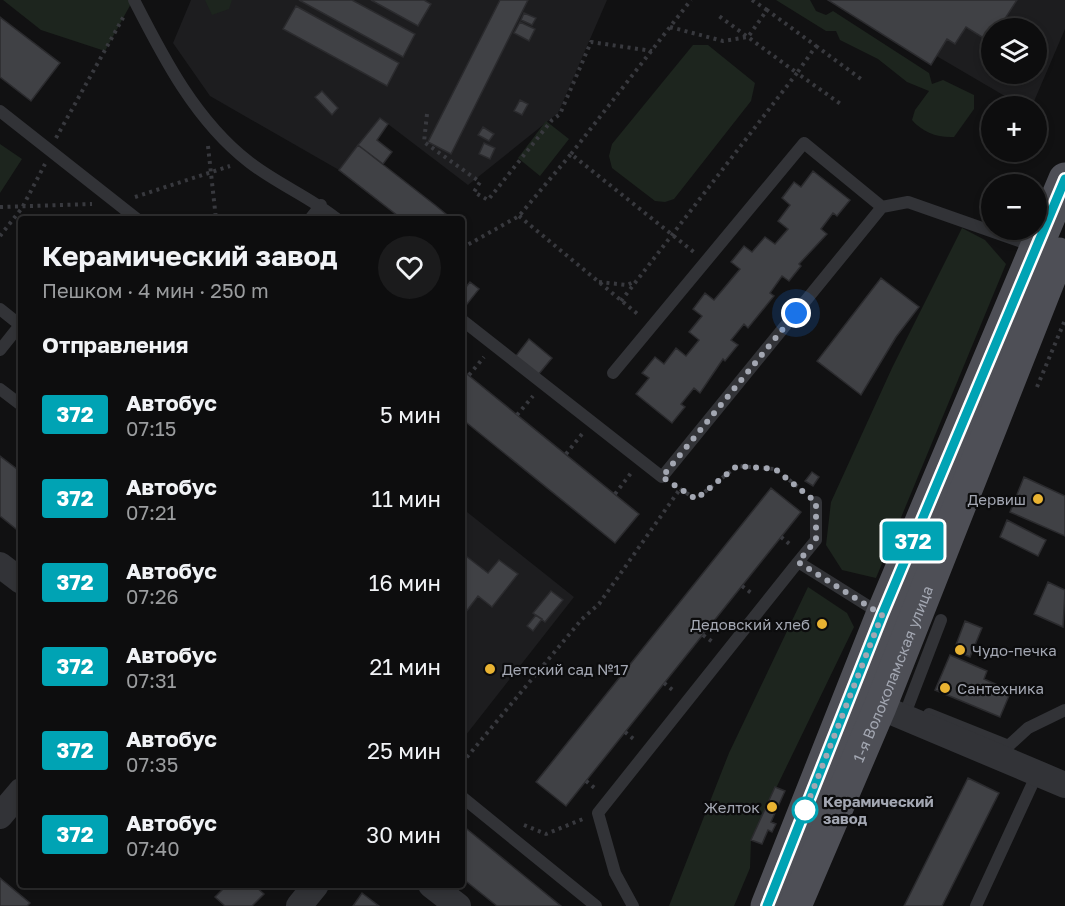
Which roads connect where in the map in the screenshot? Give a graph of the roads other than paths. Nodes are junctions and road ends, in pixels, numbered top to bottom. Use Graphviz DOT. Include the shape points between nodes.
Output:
graph roads {
  1 [pos="130,5"];
  2 [pos="0,111"];
  3 [pos="1065,179"];
  4 [pos="321,206"];
  5 [pos="882,207"];
  6 [pos="133,216"];
  7 [pos="313,216"];
  8 [pos="333,216"];
  9 [pos="1051,243"];
  10 [pos="0,309"];
  11 [pos="465,322"];
  12 [pos="18,323"];
  13 [pos="18,328"];
  14 [pos="0,350"];
  15 [pos="613,373"];
  16 [pos="0,388"];
  17 [pos="18,403"];
  18 [pos="816,502"];
  19 [pos="798,562"];
  20 [pos="0,565"];
  21 [pos="18,579"];
  22 [pos="882,615"];
  23 [pos="941,620"];
  24 [pos="890,703"];
  25 [pos="1065,710"];
  26 [pos="1003,752"];
  27 [pos="1037,774"];
  28 [pos="1065,785"];
  29 [pos="18,795"];
  30 [pos="465,799"];
  31 [pos="0,816"];
  32 [pos="314,888"];
  33 [pos="435,888"];
  34 [pos="299,906"];
  35 [pos="458,906"];
  36 [pos="596,906"];
  37 [pos="633,906"];
  38 [pos="767,906"];
  39 [pos="795,906"];
  40 [pos="976,906"];
  1 -- 4 [label="lane" via="188,98 235,150 251,164"];
  2 -- 6 [label="lane"];
  3 -- 9 [label="main road, 1-я Волоколамская улица"];
  4 -- 7 [label="lane"];
  4 -- 8 [label="lane"];
  5 -- 9 [label="lane" via="908,202"];
  5 -- 11 [label="lane" via="662,477"];
  5 -- 15 [label="lane" via="804,143"];
  9 -- 22 [label="main road, 1-я Волоколамская улица"];
  9 -- 24 [label="main road, 1-я Волоколамская улица"];
  10 -- 12 [label="lane"];
  13 -- 14 [label="lane"];
  16 -- 17 [label="lane"];
  18 -- 19 [label="lane" via="816,540"];
  19 -- 22 [label="lane"];
  19 -- 37 [label="lane" via="598,813 615,873"];
  20 -- 21 [label="street"];
  22 -- 38 [label="main road, 1-я Волоколамская улица"];
  23 -- 24 [label="lane"];
  24 -- 26 [label="street"];
  24 -- 39 [label="main road, 1-я Волоколамская улица"];
  25 -- 26 [label="lane" via="1028,728"];
  26 -- 27 [label="street"];
  27 -- 28 [label="street"];
  27 -- 40 [label="lane"];
  29 -- 31 [label="street"];
  30 -- 36 [label="lane"];
  32 -- 34 [label="street"];
  33 -- 35 [label="street"];
}
